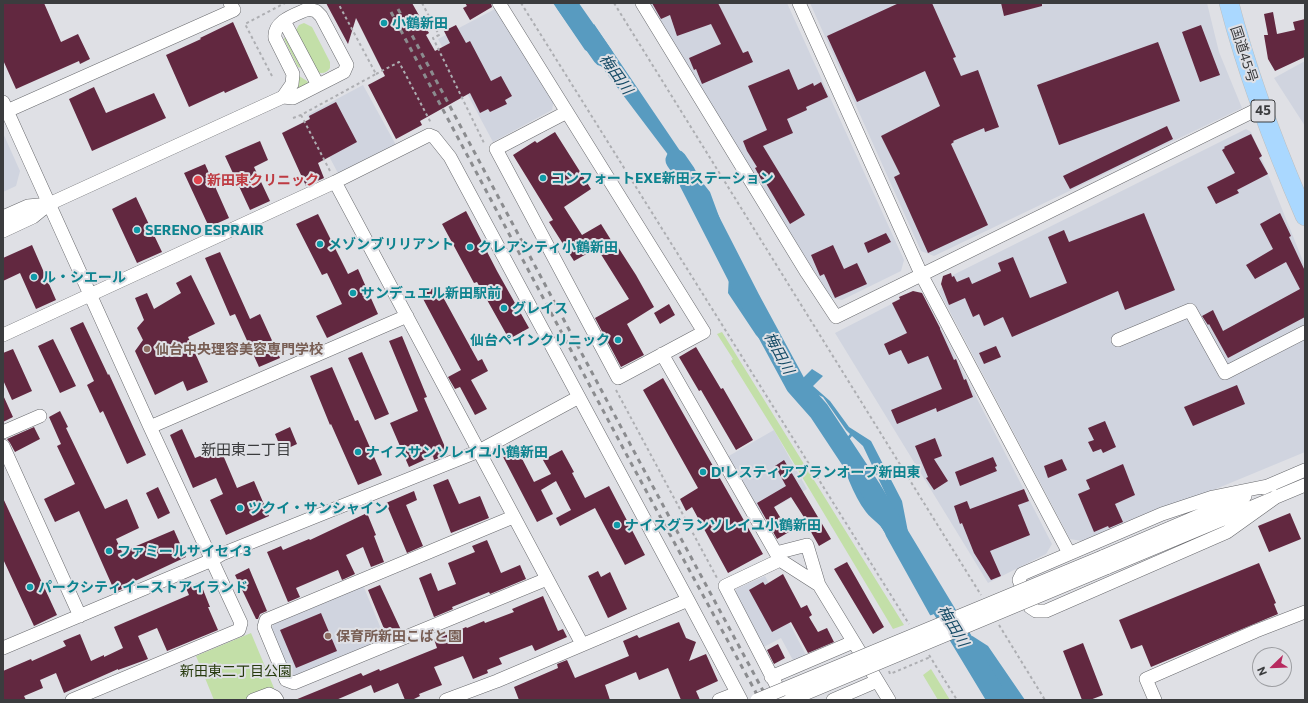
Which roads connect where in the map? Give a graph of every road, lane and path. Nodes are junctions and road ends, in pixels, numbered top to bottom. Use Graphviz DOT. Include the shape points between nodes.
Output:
graph roads {
  1 [pos="230,3"];
  2 [pos="285,3"];
  3 [pos="422,3"];
  4 [pos="499,3"];
  5 [pos="521,3"];
  6 [pos="614,3"];
  7 [pos="642,3"];
  8 [pos="799,3"];
  9 [pos="1229,3"];
  10 [pos="284,21"];
  11 [pos="290,67"];
  12 [pos="272,76"];
  13 [pos="318,85"];
  14 [pos="282,97"];
  15 [pos="5,106"];
  16 [pos="1262,108"];
  17 [pos="567,112"];
  18 [pos="301,115"];
  19 [pos="496,149"];
  20 [pos="335,182"];
  21 [pos="49,204"];
  22 [pos="1305,216"];
  23 [pos="3,217"];
  24 [pos="3,231"];
  25 [pos="922,276"];
  26 [pos="90,295"];
  27 [pos="407,316"];
  28 [pos="1305,332"];
  29 [pos="3,334"];
  30 [pos="1118,340"];
  31 [pos="662,354"];
  32 [pos="579,397"];
  33 [pos="40,416"];
  34 [pos="150,427"];
  35 [pos="3,432"];
  36 [pos="3,446"];
  37 [pos="479,451"];
  38 [pos="1305,470"];
  39 [pos="1305,485"];
  40 [pos="1274,491"];
  41 [pos="513,517"];
  42 [pos="1069,553"];
  43 [pos="778,556"];
  44 [pos="212,560"];
  45 [pos="1104,563"];
  46 [pos="547,579"];
  47 [pos="818,585"];
  48 [pos="982,598"];
  49 [pos="688,600"];
  50 [pos="1305,612"];
  51 [pos="80,616"];
  52 [pos="995,619"];
  53 [pos="910,626"];
  54 [pos="853,642"];
  55 [pos="582,644"];
  56 [pos="3,648"];
  57 [pos="927,653"];
  58 [pos="771,677"];
  59 [pos="877,681"];
  60 [pos="739,696"];
  61 [pos="72,700"];
  62 [pos="253,700"];
  63 [pos="277,700"];
  64 [pos="446,700"];
  65 [pos="719,700"];
  66 [pos="757,700"];
  67 [pos="784,700"];
  68 [pos="790,700"];
  69 [pos="833,700"];
  70 [pos="889,700"];
  71 [pos="957,700"];
  72 [pos="1045,700"];
  73 [pos="1155,700"];
  1 -- 15 [label="street" via="234,10"];
  2 -- 12 [label="path" via="245,24"];
  3 -- 19 [label="path" via="439,35 433,38 484,143"];
  4 -- 17 [label="street"];
  5 -- 53 [label="path"];
  6 -- 48 [label="path"];
  7 -- 25 [label="street" via="836,317"];
  8 -- 25 [label="street"];
  9 -- 16 [label="highway, 国道45号 / 45"];
  10 -- 11 [label="street" via="274,33"];
  10 -- 13 [label="street"];
  10 -- 13 [label="street" via="308,9 316,11 321,16 346,65 344,72"];
  11 -- 13 [label="street"];
  11 -- 14 [label="street" via="293,74 292,84"];
  13 -- 14 [label="street" via="293,98"];
  14 -- 21 [label="street"];
  15 -- 21 [label="street"];
  16 -- 22 [label="highway, 国道45号 / 45"];
  16 -- 25 [label="street"];
  17 -- 19 [label="street"];
  17 -- 31 [label="street" via="704,332"];
  18 -- 20 [label="path"];
  19 -- 31 [label="street" via="618,378"];
  20 -- 26 [label="street"];
  20 -- 27 [label="street"];
  20 -- 32 [label="street" via="429,135 434,136 450,157"];
  21 -- 23 [label="street" via="28,206"];
  21 -- 24 [label="street" via="33,217"];
  21 -- 26 [label="street"];
  25 -- 42 [label="street"];
  26 -- 29 [label="street"];
  26 -- 34 [label="street"];
  27 -- 34 [label="street"];
  27 -- 37 [label="street"];
  28 -- 30 [label="street" via="1225,373 1190,310"];
  31 -- 43 [label="street"];
  32 -- 37 [label="street"];
  32 -- 49 [label="street"];
  33 -- 35 [label="street"];
  34 -- 44 [label="street"];
  36 -- 51 [label="street"];
  37 -- 41 [label="street"];
  37 -- 44 [label="street"];
  38 -- 40 [label="street"];
  39 -- 40 [label="street"];
  40 -- 42 [label="street" via="1213,496 1162,514"];
  40 -- 42 [label="street" via="1227,532 1046,611 1036,611 1030,607 1019,580 1022,574"];
  40 -- 45 [label="street"];
  41 -- 46 [label="street"];
  41 -- 46 [label="street" via="266,620 264,627 286,680 294,683"];
  43 -- 47 [label="street"];
  43 -- 47 [label="street" via="806,544"];
  43 -- 58 [label="street" via="725,586"];
  44 -- 51 [label="street"];
  44 -- 61 [label="street" via="241,623 238,630"];
  45 -- 66 [label="street, bridge"];
  45 -- 68 [label="street, bridge"];
  46 -- 55 [label="street"];
  47 -- 54 [label="street"];
  49 -- 55 [label="street"];
  49 -- 60 [label="street"];
  50 -- 73 [label="street" via="1146,679"];
  51 -- 56 [label="street"];
  52 -- 72 [label="path"];
  54 -- 58 [label="street"];
  54 -- 59 [label="street"];
  55 -- 64 [label="street"];
  57 -- 71 [label="path"];
  58 -- 67 [label="street"];
  59 -- 69 [label="street"];
  59 -- 70 [label="street"];
  60 -- 65 [label="street"];
  62 -- 63 [label="street" via="269,694"];
}
